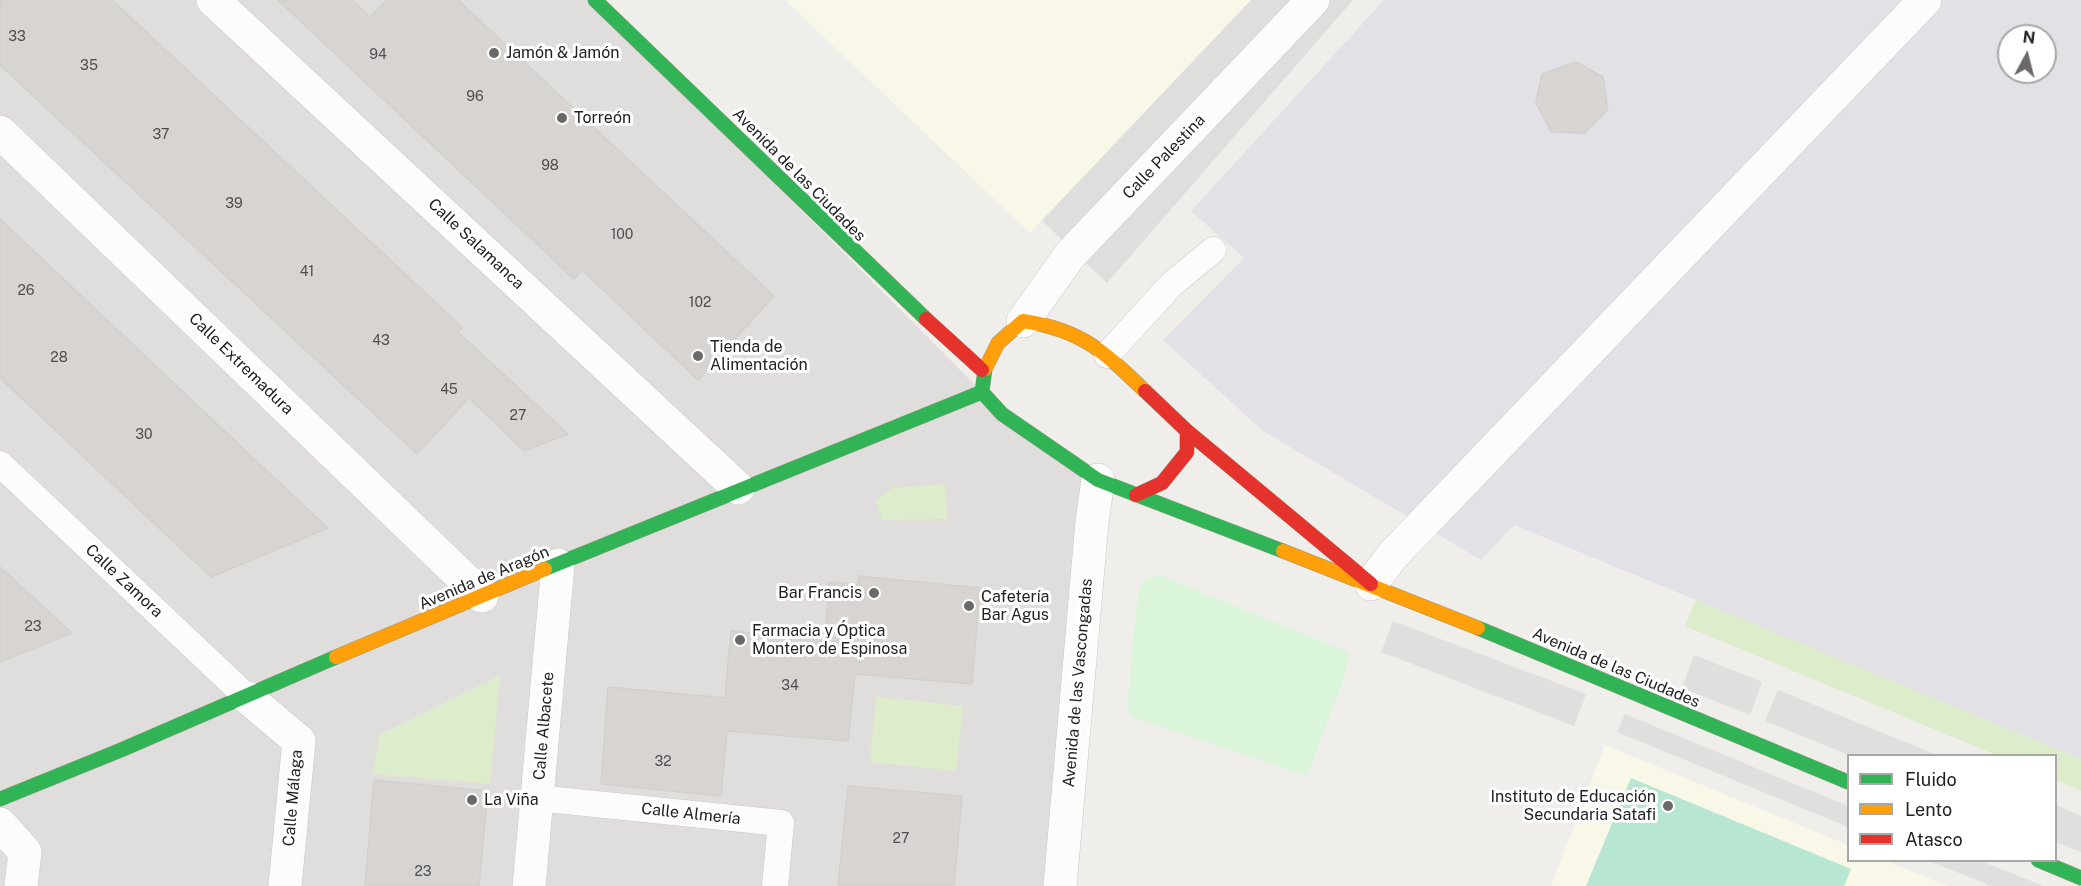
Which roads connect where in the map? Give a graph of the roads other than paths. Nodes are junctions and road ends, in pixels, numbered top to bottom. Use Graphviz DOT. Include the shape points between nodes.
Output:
graph roads {
  1 [pos="213,0"];
  2 [pos="594,0"];
  3 [pos="1313,0"];
  4 [pos="1925,0"];
  5 [pos="0,132"];
  6 [pos="1213,250"];
  7 [pos="1023,321"];
  8 [pos="1107,355"];
  9 [pos="982,370"];
  10 [pos="982,392"];
  11 [pos="1187,431"];
  12 [pos="0,464"];
  13 [pos="1098,480"];
  14 [pos="738,488"];
  15 [pos="1136,495"];
  16 [pos="558,565"];
  17 [pos="1371,584"];
  18 [pos="482,596"];
  19 [pos="248,698"];
  20 [pos="1847,782"];
  21 [pos="537,798"];
  22 [pos="0,799"];
  23 [pos="0,824"];
  24 [pos="2041,862"];
  25 [pos="2081,878"];
  26 [pos="21,886"];
  27 [pos="285,886"];
  28 [pos="529,886"];
  29 [pos="775,886"];
  30 [pos="1060,886"];
  1 -- 14 [label="street, Calle Salamanca"];
  2 -- 9 [label="street, Avenida de las Ciudades" via="881,279"];
  3 -- 7 [label="street, Calle Palestina" via="1070,255"];
  4 -- 17 [label="street" via="1393,555"];
  5 -- 18 [label="street, Calle Extremadura"];
  6 -- 8 [label="lane" via="1172,284"];
  7 -- 8 [label="street, Avenida de las Ciudades" via="1076,334"];
  7 -- 9 [label="street" via="999,340"];
  8 -- 11 [label="street, Avenida de las Ciudades"];
  9 -- 10 [label="street"];
  10 -- 13 [label="street, Avenida de las Ciudades" via="1002,414"];
  10 -- 14 [label="street, Avenida de Aragón"];
  11 -- 15 [label="street" via="1187,452 1181,460 1162,483"];
  11 -- 17 [label="street, Avenida de las Ciudades"];
  12 -- 19 [label="lane, Calle Zamora"];
  13 -- 15 [label="street, Avenida de las Ciudades"];
  13 -- 30 [label="street, Avenida de las Vascongadas"];
  14 -- 16 [label="street, Avenida de Aragón"];
  15 -- 17 [label="street, Avenida de las Ciudades"];
  16 -- 18 [label="street, Avenida de Aragón"];
  16 -- 21 [label="street, Calle Albacete"];
  17 -- 20 [label="street, Avenida de las Ciudades"];
  18 -- 19 [label="street, Avenida de Aragón"];
  19 -- 22 [label="street, Avenida de Aragón"];
  19 -- 27 [label="street, Calle Málaga" via="299,741"];
  21 -- 28 [label="street, Calle Albacete"];
  21 -- 29 [label="lane, Calle Almería" via="781,823"];
  23 -- 26 [label="street" via="25,852"];
  24 -- 25 [label="street"];
}
